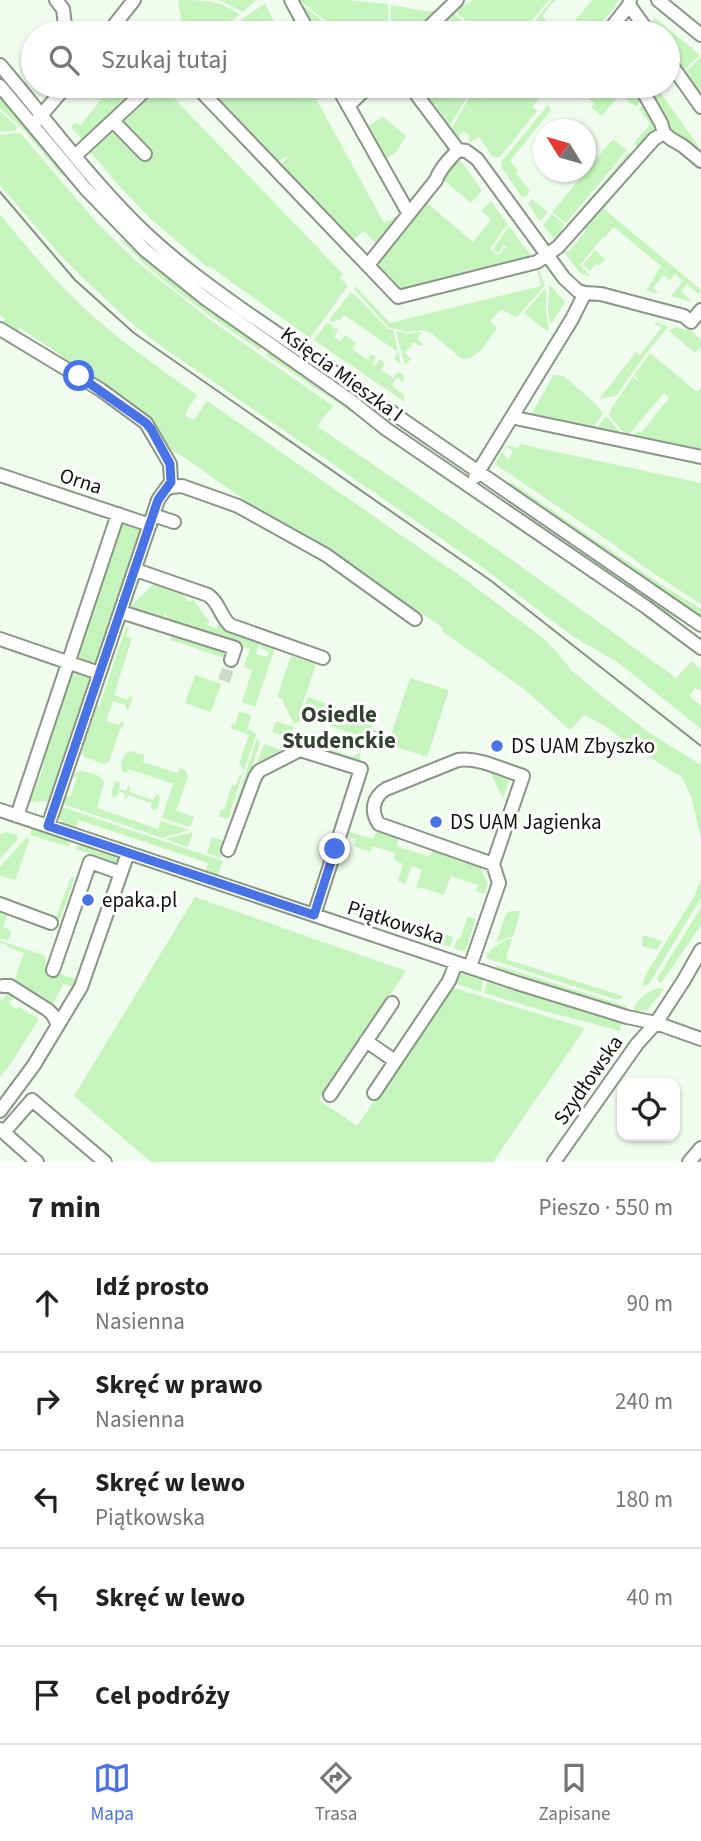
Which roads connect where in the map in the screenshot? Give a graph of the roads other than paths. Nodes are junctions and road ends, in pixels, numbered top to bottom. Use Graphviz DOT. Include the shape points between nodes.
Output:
graph roads {
  1 [pos="56,0"];
  2 [pos="134,0"];
  3 [pos="291,0"];
  4 [pos="457,0"];
  5 [pos="658,0"];
  6 [pos="629,3"];
  7 [pos="65,21"];
  8 [pos="117,21"];
  9 [pos="302,21"];
  10 [pos="436,21"];
  11 [pos="616,21"];
  12 [pos="641,21"];
  13 [pos="698,28"];
  14 [pos="0,65"];
  15 [pos="680,77"];
  16 [pos="0,86"];
  17 [pos="21,96"];
  18 [pos="22,98"];
  19 [pos="56,98"];
  20 [pos="137,98"];
  21 [pos="208,98"];
  22 [pos="344,98"];
  23 [pos="356,98"];
  24 [pos="419,98"];
  25 [pos="647,98"];
  26 [pos="348,106"];
  27 [pos="701,107"];
  28 [pos="37,120"];
  29 [pos="113,121"];
  30 [pos="664,133"];
  31 [pos="458,150"];
  32 [pos="145,154"];
  33 [pos="75,156"];
  34 [pos="701,161"];
  35 [pos="409,214"];
  36 [pos="547,255"];
  37 [pos="368,265"];
  38 [pos="585,293"];
  39 [pos="701,310"];
  40 [pos="696,326"];
  41 [pos="0,329"];
  42 [pos="513,415"];
  43 [pos="701,457"];
  44 [pos="478,472"];
  45 [pos="0,475"];
  46 [pos="470,487"];
  47 [pos="168,489"];
  48 [pos="118,514"];
  49 [pos="151,520"];
  50 [pos="174,522"];
  51 [pos="136,570"];
  52 [pos="121,612"];
  53 [pos="415,619"];
  54 [pos="701,625"];
  55 [pos="0,639"];
  56 [pos="701,649"];
  57 [pos="324,658"];
  58 [pos="231,660"];
  59 [pos="68,662"];
  60 [pos="99,673"];
  61 [pos="6,815"];
  62 [pos="48,826"];
  63 [pos="228,850"];
  64 [pos="128,853"];
  65 [pos="494,869"];
  66 [pos="121,873"];
  67 [pos="0,904"];
  68 [pos="314,915"];
  69 [pos="51,923"];
  70 [pos="701,950"];
  71 [pos="456,963"];
  72 [pos="470,967"];
  73 [pos="701,968"];
  74 [pos="53,970"];
  75 [pos="684,980"];
  76 [pos="3,986"];
  77 [pos="393,1003"];
  78 [pos="656,1023"];
  79 [pos="58,1025"];
  80 [pos="701,1038"];
  81 [pos="366,1041"];
  82 [pos="395,1061"];
  83 [pos="374,1093"];
  84 [pos="330,1095"];
  85 [pos="0,1111"];
  86 [pos="2,1130"];
  87 [pos="701,1148"];
  88 [pos="557,1158"];
  89 [pos="37,1162"];
  90 [pos="106,1162"];
  91 [pos="114,1162"];
  92 [pos="572,1162"];
  93 [pos="689,1162"];
  1 -- 7 [label="street" via="64,9"];
  2 -- 8 [label="street"];
  3 -- 9 [label="street"];
  4 -- 10 [label="street"];
  5 -- 13 [label="street"];
  6 -- 11 [label="street"];
  6 -- 12 [label="street"];
  14 -- 17 [label="street, Księcia Mieszka I"];
  15 -- 27 [label="street"];
  16 -- 28 [label="street, Księcia Mieszka I"];
  18 -- 28 [label="street, Księcia Mieszka I"];
  19 -- 28 [label="street"];
  20 -- 29 [label="street"];
  21 -- 37 [label="street"];
  22 -- 26 [label="street"];
  23 -- 26 [label="street"];
  24 -- 31 [label="street"];
  25 -- 30 [label="street"];
  26 -- 35 [label="street"];
  28 -- 33 [label="street, Księcia Mieszka I"];
  28 -- 46 [label="street, Księcia Mieszka I" via="102,207 145,250 221,311"];
  29 -- 32 [label="street"];
  29 -- 33 [label="street"];
  30 -- 34 [label="street"];
  30 -- 36 [label="street"];
  31 -- 35 [label="street"];
  31 -- 36 [label="street" via="477,159"];
  33 -- 44 [label="street, Księcia Mieszka I" via="135,223 182,265"];
  35 -- 37 [label="street"];
  36 -- 37 [label="street" via="537,262 398,297"];
  36 -- 38 [label="street" via="572,286"];
  38 -- 40 [label="street" via="684,316"];
  38 -- 42 [label="street"];
  39 -- 40 [label="street"];
  41 -- 47 [label="street" via="101,390 148,426 170,464"];
  42 -- 43 [label="street"];
  42 -- 44 [label="street"];
  44 -- 46 [label="street"];
  44 -- 54 [label="street, Księcia Mieszka I"];
  45 -- 48 [label="street, Orna"];
  46 -- 56 [label="street, Księcia Mieszka I"];
  47 -- 49 [label="street"];
  47 -- 53 [label="street" via="187,487 239,506 326,555"];
  48 -- 49 [label="street, Orna"];
  48 -- 59 [label="street"];
  49 -- 50 [label="street, Orna"];
  49 -- 51 [label="street"];
  51 -- 52 [label="street"];
  51 -- 57 [label="street" via="208,594 230,625"];
  52 -- 58 [label="street" via="235,648"];
  52 -- 60 [label="street"];
  55 -- 59 [label="street"];
  59 -- 60 [label="street"];
  59 -- 61 [label="street"];
  60 -- 62 [label="street"];
  61 -- 62 [label="street, Piątkowska"];
  62 -- 64 [label="street, Piątkowska"];
  63 -- 68 [label="street" via="259,771 300,750 361,769"];
  64 -- 66 [label="street"];
  64 -- 68 [label="street, Piątkowska"];
  65 -- 65 [label="street" via="379,824 373,814 381,792 466,759 523,776"];
  65 -- 72 [label="street" via="499,883"];
  66 -- 74 [label="street" via="90,862"];
  66 -- 79 [label="street" via="81,987"];
  67 -- 69 [label="street"];
  68 -- 71 [label="street, Piątkowska"];
  70 -- 75 [label="street, Szydłowska"];
  71 -- 72 [label="street, Piątkowska"];
  71 -- 82 [label="street" via="449,981"];
  72 -- 78 [label="street, Piątkowska"];
  73 -- 75 [label="street"];
  75 -- 78 [label="street, Szydłowska"];
  76 -- 79 [label="street" via="48,1010"];
  77 -- 81 [label="street"];
  78 -- 80 [label="street, Piątkowska"];
  78 -- 88 [label="street, Szydłowska"];
  79 -- 85 [label="street"];
  81 -- 82 [label="street"];
  81 -- 84 [label="street"];
  82 -- 83 [label="street"];
  86 -- 89 [label="street"];
  86 -- 90 [label="street" via="32,1100"];
  87 -- 93 [label="street"];
  88 -- 92 [label="street"];
  90 -- 91 [label="street"];
}
